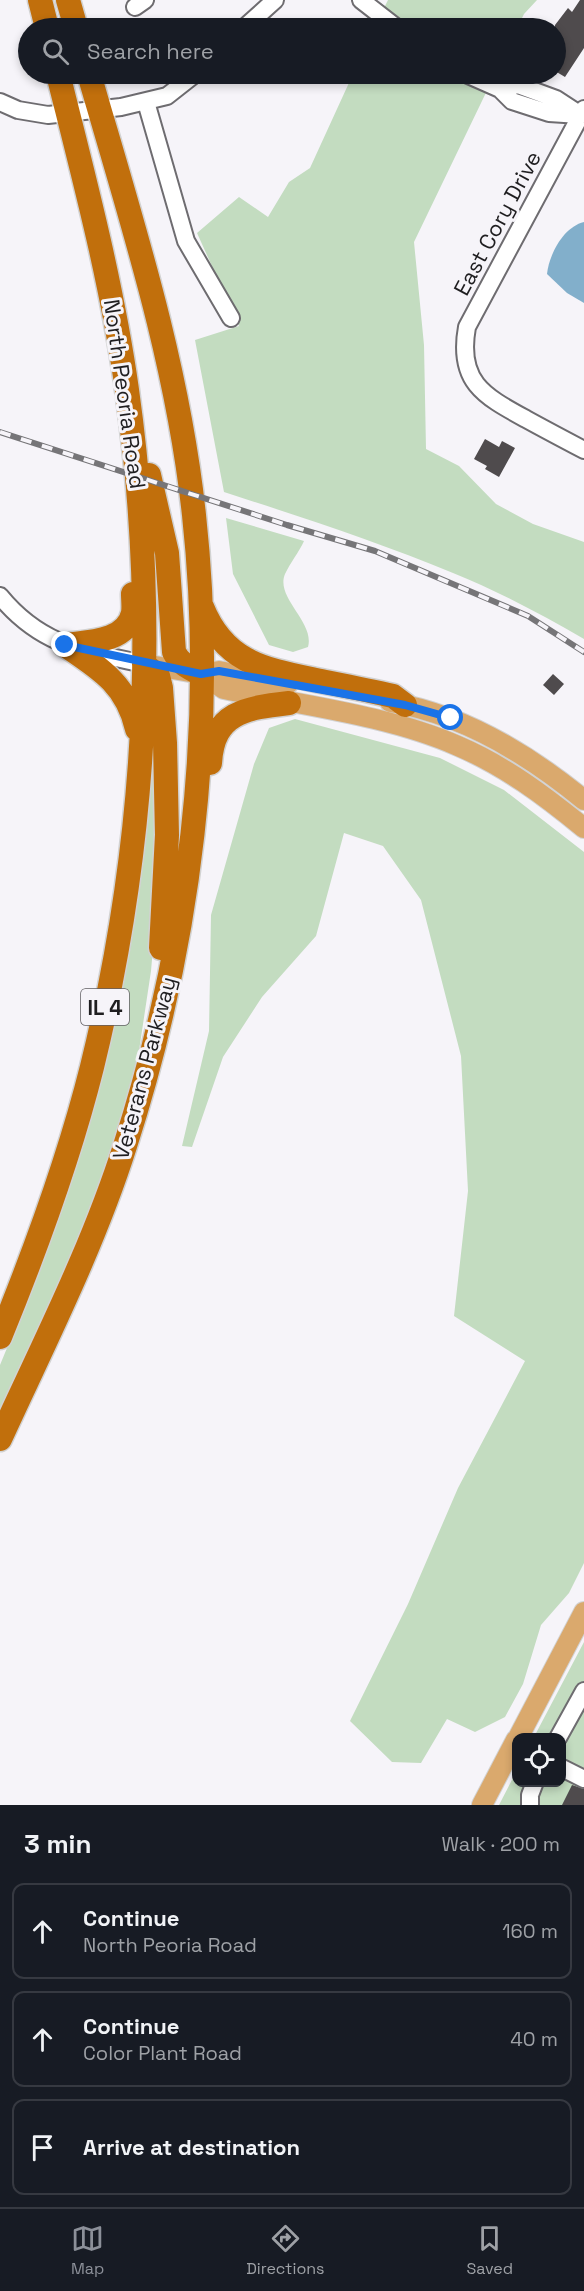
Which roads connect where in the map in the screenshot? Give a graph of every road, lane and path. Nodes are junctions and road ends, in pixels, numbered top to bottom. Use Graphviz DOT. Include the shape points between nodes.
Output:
graph roads {
  1 [pos="40,0"];
  2 [pos="68,0"];
  3 [pos="275,0"];
  4 [pos="361,0"];
  5 [pos="44,18"];
  6 [pos="73,18"];
  7 [pos="255,18"];
  8 [pos="384,18"];
  9 [pos="61,84"];
  10 [pos="92,84"];
  11 [pos="182,84"];
  12 [pos="489,84"];
  13 [pos="0,102"];
  14 [pos="146,102"];
  15 [pos="99,109"];
  16 [pos="68,112"];
  17 [pos="583,113"];
  18 [pos="231,318"];
  19 [pos="127,389"];
  20 [pos="584,450"];
  21 [pos="142,525"];
  22 [pos="0,596"];
  23 [pos="200,602"];
  24 [pos="65,645"];
  25 [pos="144,664"];
  26 [pos="201,674"];
  27 [pos="289,703"];
  28 [pos="405,705"];
  29 [pos="142,754"];
  30 [pos="584,800"];
  31 [pos="584,828"];
  32 [pos="176,947"];
  33 [pos="157,1032"];
  34 [pos="0,1337"];
  35 [pos="0,1439"];
  36 [pos="584,1612"];
  37 [pos="584,1691"];
  38 [pos="520,1733"];
  39 [pos="560,1733"];
  40 [pos="512,1748"];
  41 [pos="566,1770"];
  42 [pos="584,1779"];
  43 [pos="533,1787"];
  44 [pos="482,1805"];
  45 [pos="530,1805"];
  1 -- 5 [label="highway"];
  2 -- 6 [label="highway"];
  3 -- 7 [label="street"];
  4 -- 8 [label="street"];
  9 -- 16 [label="highway, North Peoria Road"];
  10 -- 15 [label="highway, North Peoria Road"];
  11 -- 14 [label="street" via="167,96"];
  12 -- 17 [label="street" via="512,101 549,113"];
  13 -- 16 [label="street" via="37,114"];
  14 -- 15 [label="street"];
  14 -- 18 [label="street" via="186,241"];
  15 -- 16 [label="street"];
  15 -- 23 [label="highway, North Peoria Road" via="167,355 194,513"];
  16 -- 19 [label="highway, North Peoria Road" via="109,285"];
  17 -- 20 [label="street, East Cory Drive" via="466,327 464,341 466,363 477,386 492,401"];
  19 -- 21 [label="highway, North Peoria Road"];
  19 -- 26 [label="highway" via="163,534 174,652 186,667"];
  21 -- 24 [label="highway" via="132,542 130,620 105,640"];
  21 -- 25 [label="highway, North Peoria Road"];
  22 -- 24 [label="street" via="24,622"];
  23 -- 26 [label="highway, North Peoria Road"];
  23 -- 28 [label="highway" via="209,624 225,645 255,666 393,696"];
  24 -- 25 [label="street"];
  24 -- 29 [label="highway" via="96,666 118,688 133,711"];
  25 -- 26 [label="main road"];
  25 -- 29 [label="highway, IL 4"];
  25 -- 33 [label="highway" via="158,676 161,688 168,798"];
  26 -- 27 [label="main road" via="224,689"];
  26 -- 28 [label="main road" via="219,671"];
  26 -- 32 [label="highway, Veterans Parkway / IL 4" via="195,810"];
  27 -- 31 [label="main road" via="409,729 459,746 519,778"];
  27 -- 32 [label="highway" via="242,712 219,729 212,742 197,890"];
  28 -- 30 [label="main road" via="471,726"];
  29 -- 34 [label="highway, IL 4" via="124,914 92,1067 45,1223"];
  32 -- 33 [label="highway, Veterans Parkway / IL 4"];
  33 -- 35 [label="highway, Veterans Parkway / IL 4" via="110,1189"];
  36 -- 38 [label="main road"];
  37 -- 39 [label="street"];
  40 -- 44 [label="main road"];
  41 -- 42 [label="street"];
  43 -- 45 [label="street"];
}
